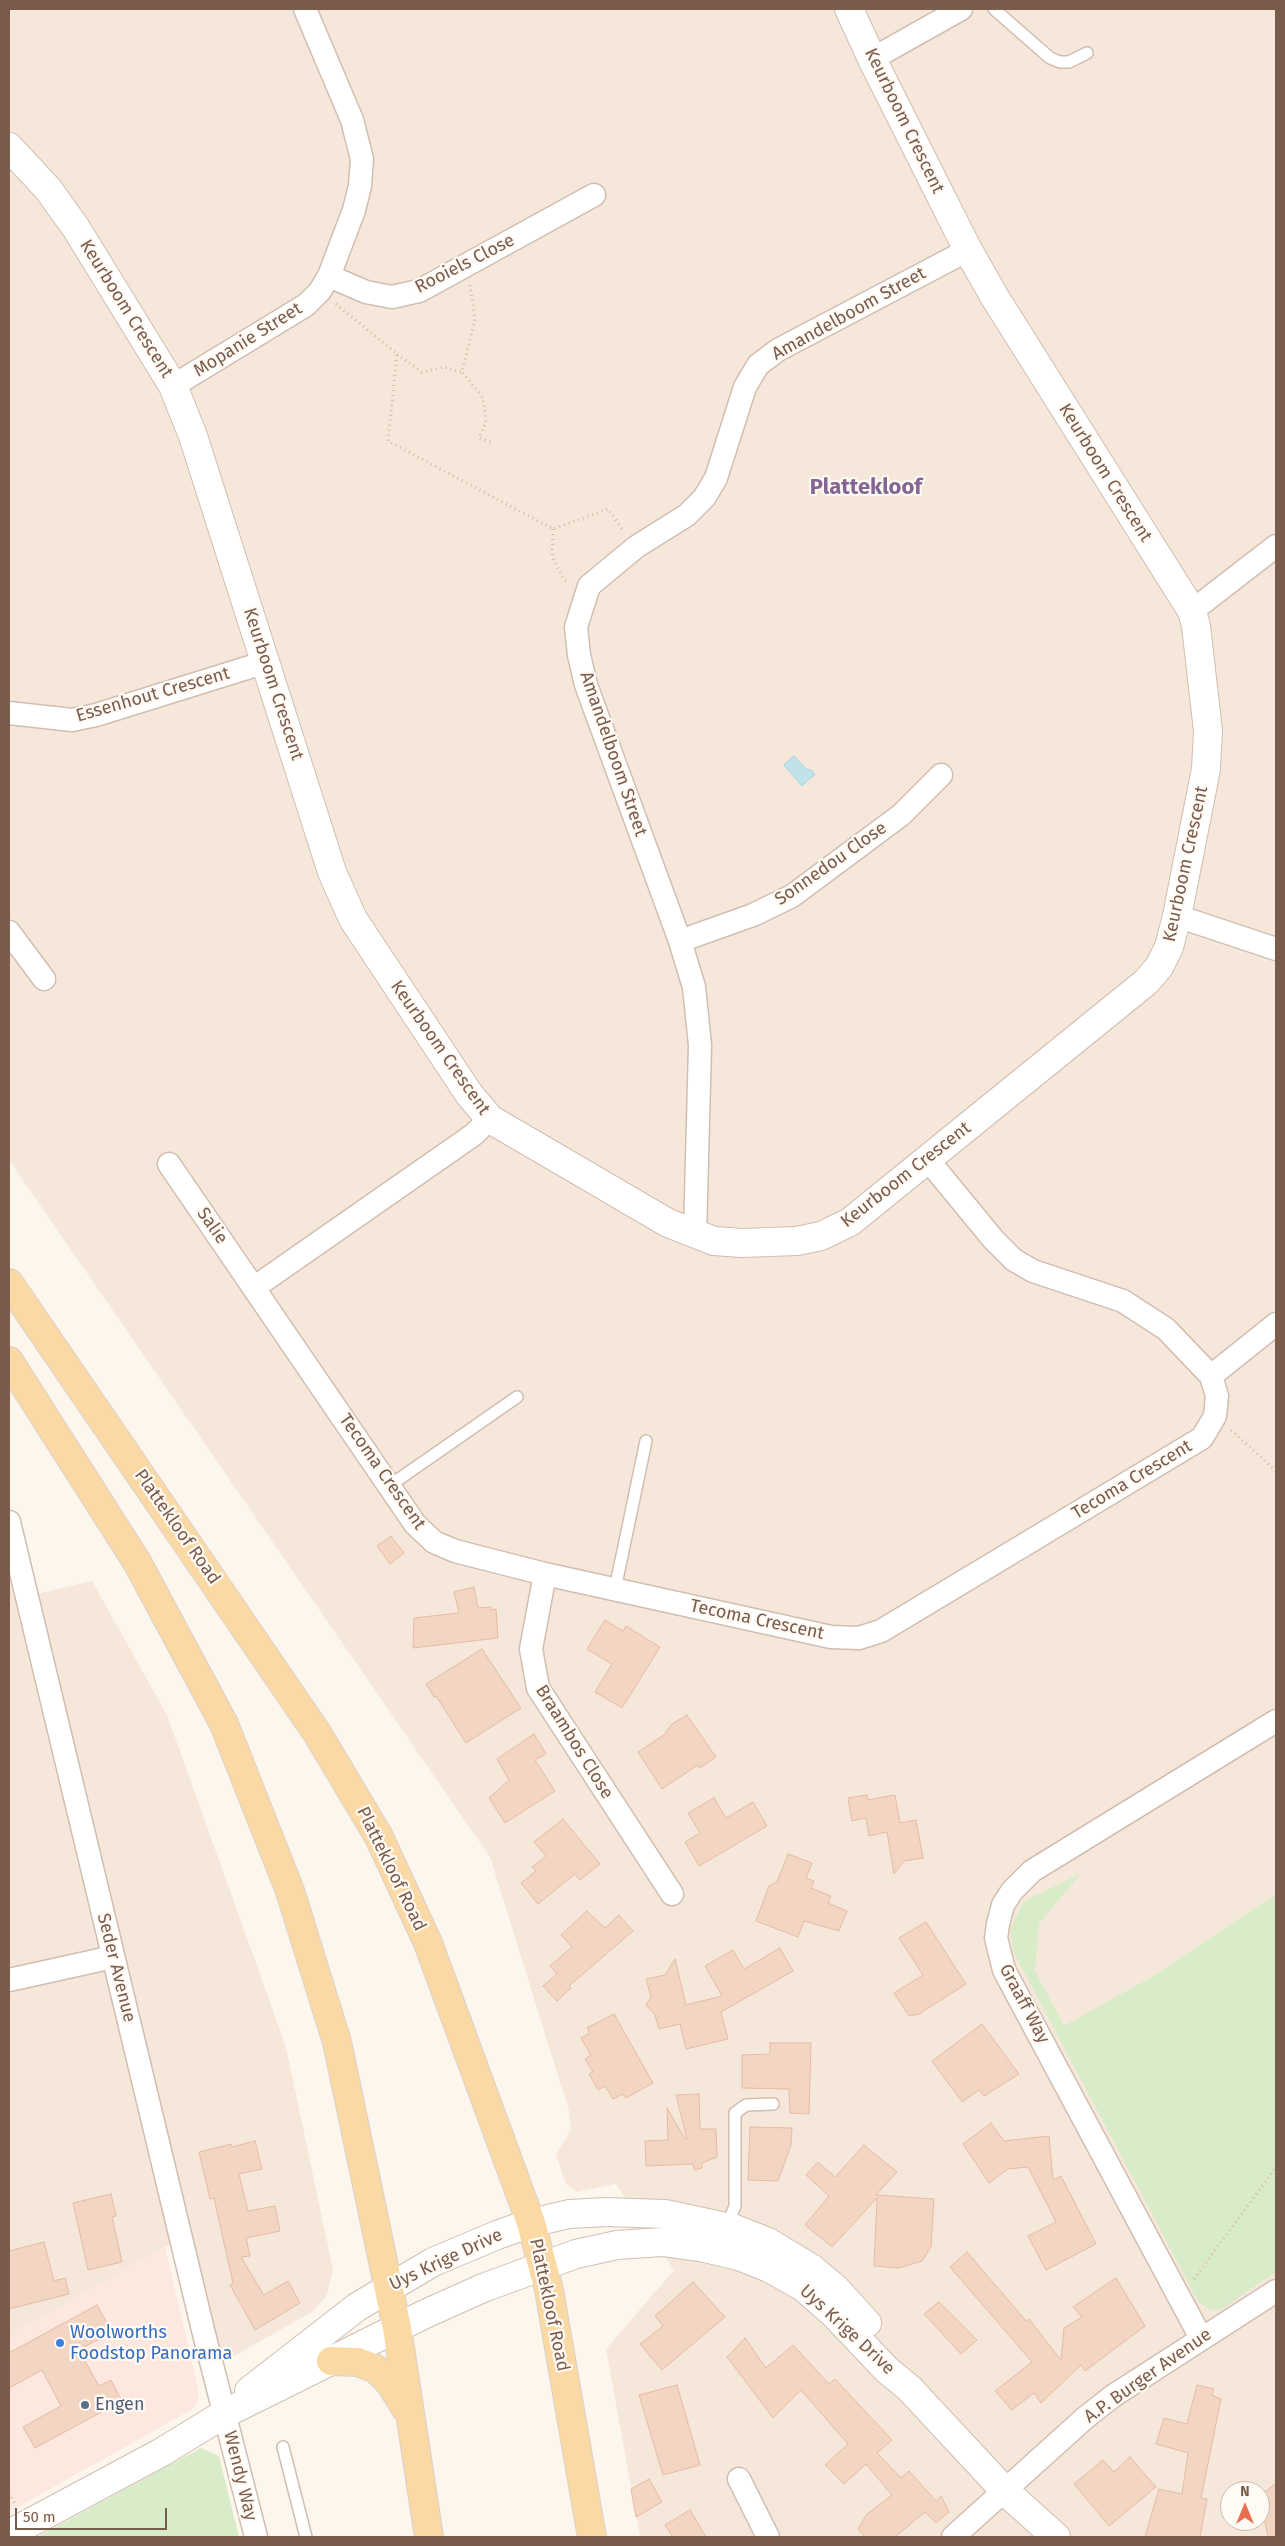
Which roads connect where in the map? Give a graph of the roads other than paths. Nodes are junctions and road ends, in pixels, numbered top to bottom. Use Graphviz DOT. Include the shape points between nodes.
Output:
graph roads {
  1 [pos="305,9"];
  2 [pos="850,9"];
  3 [pos="961,9"];
  4 [pos="994,9"];
  5 [pos="1087,53"];
  6 [pos="872,59"];
  7 [pos="9,147"];
  8 [pos="594,195"];
  9 [pos="968,250"];
  10 [pos="324,283"];
  11 [pos="173,386"];
  12 [pos="1276,546"];
  13 [pos="1192,611"];
  14 [pos="266,662"];
  15 [pos="9,713"];
  16 [pos="941,776"];
  17 [pos="1177,916"];
  18 [pos="9,932"];
  19 [pos="680,941"];
  20 [pos="1276,949"];
  21 [pos="44,978"];
  22 [pos="490,1120"];
  23 [pos="928,1160"];
  24 [pos="170,1164"];
  25 [pos="695,1235"];
  26 [pos="9,1283"];
  27 [pos="255,1287"];
  28 [pos="1276,1324"];
  29 [pos="9,1361"];
  30 [pos="1211,1376"];
  31 [pos="517,1397"];
  32 [pos="646,1441"];
  33 [pos="389,1486"];
  34 [pos="9,1522"];
  35 [pos="545,1574"];
  36 [pos="615,1589"];
  37 [pos="17,1592"];
  38 [pos="1276,1721"];
  39 [pos="672,1894"];
  40 [pos="113,1958"];
  41 [pos="9,1980"];
  42 [pos="773,2104"];
  43 [pos="531,2223"];
  44 [pos="719,2225"];
  45 [pos="544,2264"];
  46 [pos="388,2287"];
  47 [pos="1276,2291"];
  48 [pos="397,2328"];
  49 [pos="1201,2338"];
  50 [pos="331,2361"];
  51 [pos="909,2388"];
  52 [pos="224,2414"];
  53 [pos="410,2417"];
  54 [pos="283,2447"];
  55 [pos="739,2478"];
  56 [pos="1005,2491"];
  57 [pos="9,2534"];
  58 [pos="256,2537"];
  59 [pos="306,2537"];
  60 [pos="429,2537"];
  61 [pos="592,2537"];
  62 [pos="768,2537"];
  63 [pos="953,2537"];
  64 [pos="1056,2537"];
  1 -- 10 [label="street, Mopanie Street" via="352,120 362,159 354,210"];
  2 -- 6 [label="street, Keurboom Crescent"];
  3 -- 6 [label="street"];
  4 -- 5 [label="lane" via="1050,58 1069,62"];
  6 -- 9 [label="street, Keurboom Crescent"];
  7 -- 11 [label="street, Keurboom Crescent" via="48,188 76,228"];
  8 -- 10 [label="street, Rooiels Close" via="419,291 392,297"];
  9 -- 13 [label="street, Keurboom Crescent"];
  9 -- 19 [label="street, Amandelboom Street" via="778,350 758,365 745,387 716,478 704,498 687,515 636,547 589,586 576,627 586,685"];
  10 -- 11 [label="street, Mopanie Street" via="306,305 288,318"];
  11 -- 14 [label="street, Keurboom Crescent" via="193,436"];
  12 -- 13 [label="street"];
  13 -- 17 [label="street, Keurboom Crescent" via="1208,731 1206,769"];
  14 -- 15 [label="street, Essenhout Crescent" via="72,720"];
  14 -- 22 [label="street, Keurboom Crescent" via="332,872 353,919 458,1078"];
  16 -- 19 [label="street, Sonnedou Close" via="901,815 792,896 753,915"];
  17 -- 20 [label="street"];
  17 -- 23 [label="street, Keurboom Crescent" via="1169,947 1146,982"];
  18 -- 21 [label="street"];
  19 -- 25 [label="street, Amandelboom Street" via="694,987 700,1045"];
  22 -- 25 [label="street, Keurboom Crescent" via="668,1223"];
  22 -- 27 [label="street"];
  23 -- 25 [label="street, Keurboom Crescent" via="850,1222 821,1236 797,1242 742,1244"];
  23 -- 30 [label="street" via="1014,1260 1033,1271 1123,1301 1144,1313 1166,1329"];
  24 -- 27 [label="street, Salie"];
  26 -- 43 [label="main road, Plattekloof Road" via="317,1733 379,1836 428,1943"];
  27 -- 33 [label="street, Tecoma Crescent"];
  28 -- 30 [label="street"];
  29 -- 46 [label="main road" via="137,1562 224,1724 290,1891 338,2042"];
  30 -- 36 [label="street, Tecoma Crescent" via="1217,1396 1215,1416 1202,1438 880,1631 859,1638 831,1637"];
  31 -- 33 [label="lane"];
  32 -- 36 [label="lane"];
  33 -- 35 [label="street, Tecoma Crescent" via="415,1524 434,1542 455,1551"];
  34 -- 37 [label="street, Seder Avenue"];
  35 -- 36 [label="street, Tecoma Crescent"];
  35 -- 39 [label="street, Braambos Close" via="531,1649 538,1688"];
  37 -- 40 [label="street, Seder Avenue"];
  38 -- 49 [label="street, Graaff Way" via="1032,1871 1012,1891 1003,1906 996,1938 1004,1970"];
  40 -- 41 [label="street"];
  40 -- 52 [label="street, Seder Avenue"];
  42 -- 44 [label="lane" via="746,2105 734,2113 735,2206 732,2216"];
  43 -- 44 [label="street, Uys Krige Drive" via="569,2214 623,2212 665,2214"];
  43 -- 45 [label="main road, Plattekloof Road"];
  43 -- 46 [label="street, Uys Krige Drive" via="449,2255"];
  44 -- 51 [label="street, Uys Krige Drive" via="768,2242 823,2277 875,2333"];
  45 -- 48 [label="street, Uys Krige Drive"];
  45 -- 51 [label="street, Uys Krige Drive" via="597,2249 648,2242 705,2248 755,2262 788,2277 816,2297 887,2370"];
  45 -- 61 [label="main road, Plattekloof Road"];
  46 -- 48 [label="main road"];
  46 -- 52 [label="street, Uys Krige Drive" via="270,2373"];
  47 -- 49 [label="street, A.P. Burger Avenue"];
  48 -- 50 [label="street, Uys Krige Drive"];
  48 -- 53 [label="main road"];
  49 -- 56 [label="street, A.P. Burger Avenue" via="1106,2402"];
  50 -- 52 [label="street, Uys Krige Drive"];
  50 -- 53 [label="main road" via="358,2362 376,2369 390,2383"];
  51 -- 56 [label="street, Uys Krige Drive"];
  52 -- 57 [label="street, Uys Krige Drive" via="162,2452"];
  52 -- 58 [label="street, Wendy Way"];
  53 -- 60 [label="main road"];
  54 -- 59 [label="lane"];
  55 -- 62 [label="street"];
  56 -- 63 [label="street, A.P. Burger Avenue"];
  56 -- 64 [label="street, Uys Krige Drive"];
}
